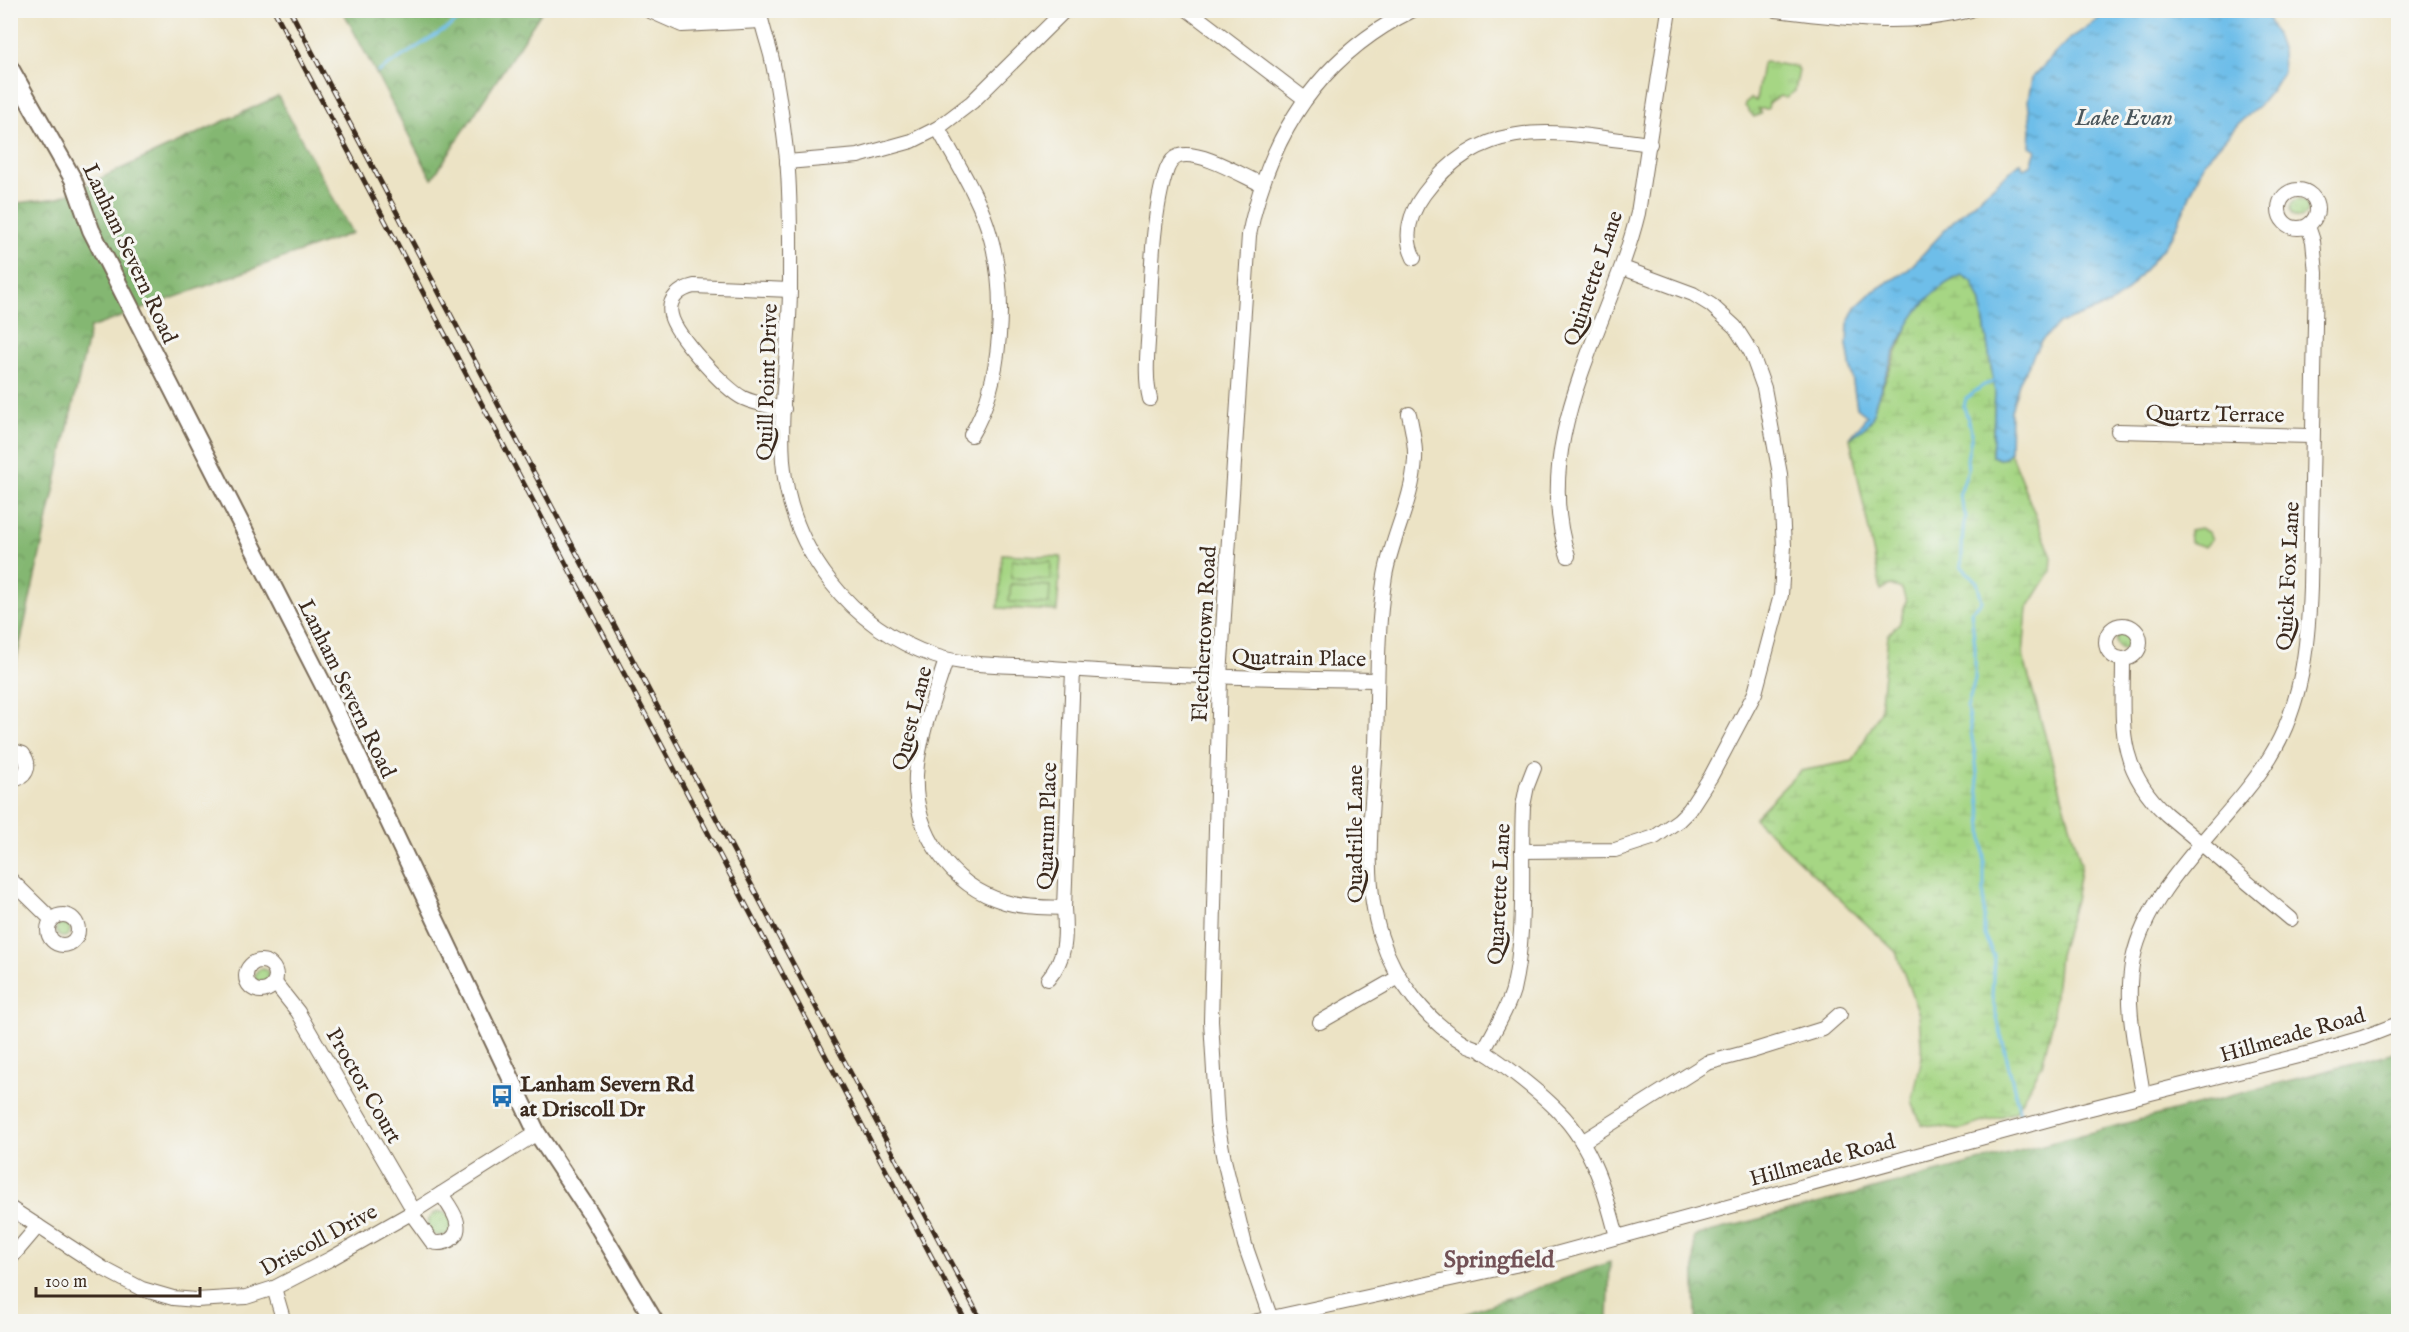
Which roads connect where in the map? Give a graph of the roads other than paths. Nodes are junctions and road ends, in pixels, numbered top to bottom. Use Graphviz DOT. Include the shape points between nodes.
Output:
graph roads {
  1 [pos="648,10"];
  2 [pos="1065,10"];
  3 [pos="1188,10"];
  4 [pos="1413,10"];
  5 [pos="1669,10"];
  6 [pos="1776,10"];
  7 [pos="1971,10"];
  8 [pos="760,16"];
  9 [pos="10,68"];
  10 [pos="1305,99"];
  11 [pos="938,128"];
  12 [pos="1650,144"];
  13 [pos="787,162"];
  14 [pos="1261,184"];
  15 [pos="2308,226"];
  16 [pos="1414,258"];
  17 [pos="1623,268"];
  18 [pos="790,290"];
  19 [pos="1149,399"];
  20 [pos="784,409"];
  21 [pos="1409,414"];
  22 [pos="2118,431"];
  23 [pos="972,435"];
  24 [pos="2312,436"];
  25 [pos="1568,556"];
  26 [pos="2123,659"];
  27 [pos="946,660"];
  28 [pos="1073,670"];
  29 [pos="1220,676"];
  30 [pos="1377,680"];
  31 [pos="10,750"];
  32 [pos="1534,768"];
  33 [pos="10,780"];
  34 [pos="2202,844"];
  35 [pos="1522,851"];
  36 [pos="10,879"];
  37 [pos="1064,908"];
  38 [pos="2291,919"];
  39 [pos="51,920"];
  40 [pos="1399,977"];
  41 [pos="1048,979"];
  42 [pos="275,983"];
  43 [pos="1840,1014"];
  44 [pos="1320,1022"];
  45 [pos="2398,1024"];
  46 [pos="1483,1052"];
  47 [pos="2143,1094"];
  48 [pos="537,1133"];
  49 [pos="1581,1142"];
  50 [pos="441,1194"];
  51 [pos="10,1208"];
  52 [pos="413,1212"];
  53 [pos="38,1226"];
  54 [pos="1617,1237"];
  55 [pos="10,1259"];
  56 [pos="274,1288"];
  57 [pos="1272,1320"];
  58 [pos="284,1322"];
  59 [pos="656,1322"];
  60 [pos="1254,1322"];
  1 -- 8 [label="street" via="682,25"];
  2 -- 11 [label="street" via="972,102"];
  3 -- 10 [label="street"];
  4 -- 10 [label="street, Fletchertown Road" via="1360,44"];
  5 -- 12 [label="street, Quintette Lane"];
  6 -- 7 [label="street" via="1881,22"];
  8 -- 13 [label="street, Quill Point Drive" via="772,57"];
  9 -- 48 [label="main road, Lanham Severn Road" via="73,179 91,230 330,698"];
  10 -- 14 [label="street, Fletchertown Road" via="1288,125"];
  11 -- 13 [label="street" via="912,141 858,156"];
  11 -- 23 [label="street" via="985,220 996,261 997,345 985,409"];
  12 -- 16 [label="street" via="1537,132 1509,136 1472,151 1445,169 1422,197 1408,236"];
  12 -- 17 [label="street, Quintette Lane"];
  13 -- 18 [label="street, Quill Point Drive"];
  14 -- 19 [label="street" via="1198,158 1179,156 1172,160 1162,186 1151,282 1146,378"];
  14 -- 29 [label="street, Fletchertown Road" via="1246,269"];
  15 -- 24 [label="street, Quick Fox Lane" via="2316,273"];
  17 -- 25 [label="street, Quintette Lane" via="1580,375 1566,425 1558,513"];
  17 -- 35 [label="street" via="1694,294 1711,305 1735,327 1751,352 1764,388 1780,474 1784,546 1781,595 1755,693 1711,776 1679,820 1655,837 1615,850"];
  18 -- 20 [label="street, Quill Point Drive"];
  18 -- 20 [label="street" via="693,286 676,294 670,308 674,322 719,381 743,398"];
  20 -- 27 [label="street, Quill Point Drive" via="786,483 801,533 815,562 835,589 872,622 915,648"];
  21 -- 30 [label="street, Quadrille Lane" via="1415,442 1413,479 1386,573"];
  22 -- 24 [label="street, Quartz Terrace"];
  24 -- 34 [label="street, Quick Fox Lane" via="2308,635 2298,690 2269,759"];
  26 -- 34 [label="street" via="2123,732 2131,767 2154,802"];
  27 -- 28 [label="street, Quill Point Drive"];
  27 -- 37 [label="street, Quest Lane" via="917,762 916,791 924,828 948,865 975,888 1004,902"];
  28 -- 29 [label="street, Quill Point Drive"];
  28 -- 37 [label="street, Quarum Place"];
  29 -- 30 [label="street, Quatrain Place"];
  29 -- 57 [label="street, Fletchertown Road" via="1211,956 1213,1075 1217,1122 1232,1201"];
  30 -- 40 [label="street, Quadrille Lane" via="1372,887 1381,938"];
  31 -- 33 [label="street" via="23,754 28,763 22,777"];
  32 -- 35 [label="street, Quartette Lane" via="1523,806"];
  34 -- 38 [label="street"];
  34 -- 47 [label="street, Quick Fox Lane" via="2153,909 2133,960 2130,1001"];
  35 -- 46 [label="street, Quartette Lane" via="1520,936 1512,992"];
  36 -- 39 [label="street"];
  37 -- 41 [label="street, Quarum Place" via="1063,954"];
  40 -- 44 [label="street"];
  40 -- 46 [label="street, Quadrille Lane" via="1445,1029"];
  42 -- 52 [label="street, Proctor Court" via="298,1012"];
  43 -- 49 [label="street" via="1823,1029 1707,1063"];
  45 -- 47 [label="street, Hillmeade Road" via="2314,1052"];
  46 -- 49 [label="street, Quadrille Lane" via="1558,1111"];
  47 -- 54 [label="street, Hillmeade Road"];
  48 -- 50 [label="street, Driscoll Drive"];
  48 -- 59 [label="main road, Lanham Severn Road"];
  49 -- 54 [label="street, Quadrille Lane" via="1601,1182"];
  50 -- 52 [label="street, Driscoll Drive"];
  50 -- 52 [label="street, Proctor Court" via="458,1226 450,1240 432,1242"];
  51 -- 53 [label="street, Driscoll Drive"];
  52 -- 56 [label="street, Driscoll Drive"];
  53 -- 55 [label="street"];
  53 -- 56 [label="street, Driscoll Drive" via="125,1281 156,1294 217,1300 246,1297"];
  54 -- 57 [label="street, Hillmeade Road" via="1515,1265"];
  56 -- 58 [label="street"];
  57 -- 60 [label="street, Hillmeade Road"];
}
